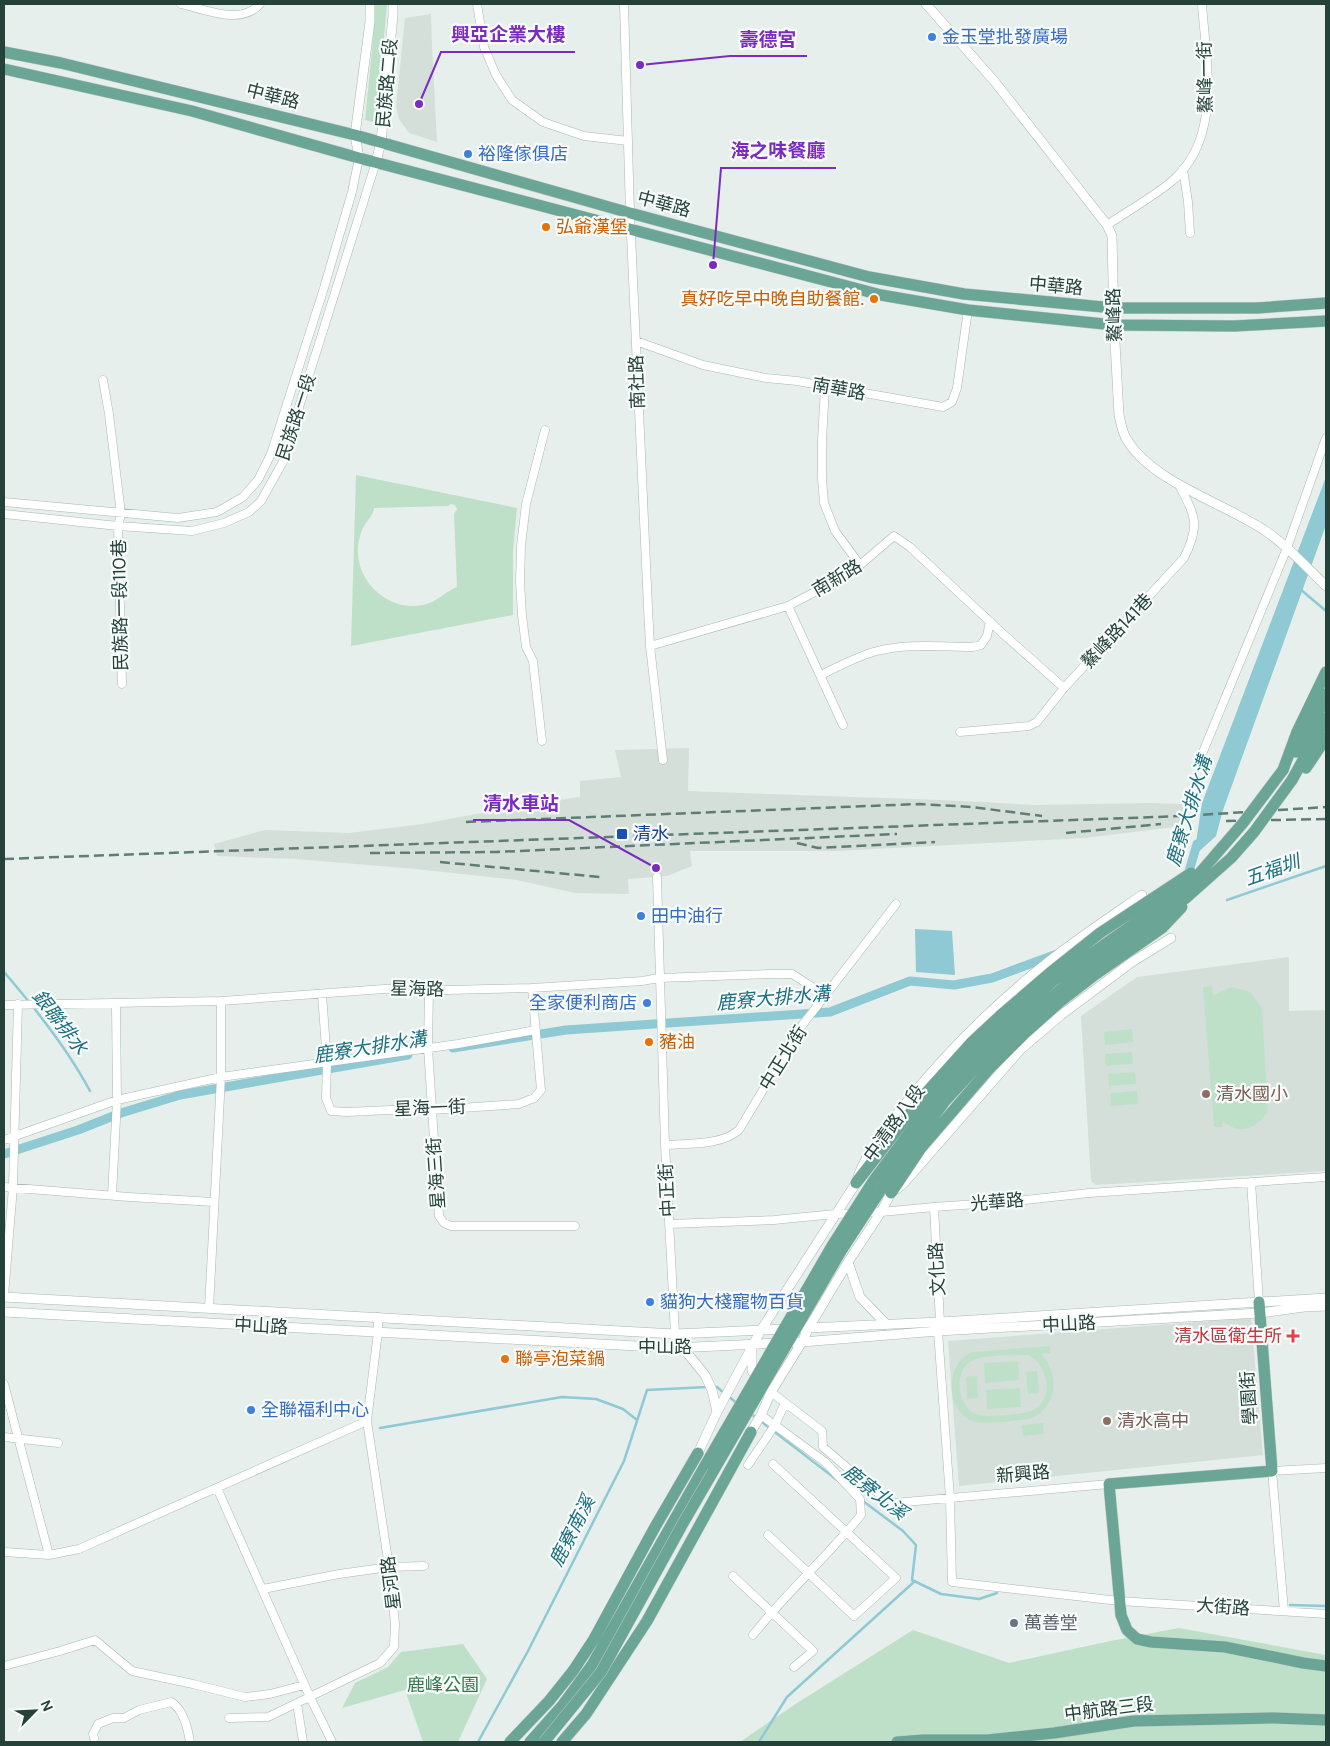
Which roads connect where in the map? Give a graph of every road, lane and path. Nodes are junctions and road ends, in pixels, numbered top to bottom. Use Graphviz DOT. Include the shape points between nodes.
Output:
graph roads {
  1 [pos="182,4"];
  2 [pos="260,4"];
  3 [pos="370,4"];
  4 [pos="393,4"];
  5 [pos="477,4"];
  6 [pos="624,4"];
  7 [pos="926,4"];
  8 [pos="1202,4"];
  9 [pos="4,52"];
  10 [pos="4,69"];
  11 [pos="355,135"];
  12 [pos="628,141"];
  13 [pos="381,142"];
  14 [pos="359,158"];
  15 [pos="376,162"];
  16 [pos="1183,169"];
  17 [pos="630,213"];
  18 [pos="1107,225"];
  19 [pos="632,230"];
  20 [pos="1190,233"];
  21 [pos="1326,303"];
  22 [pos="1114,308"];
  23 [pos="968,310"];
  24 [pos="1326,321"];
  25 [pos="1114,325"];
  26 [pos="636,341"];
  27 [pos="103,380"];
  28 [pos="826,387"];
  29 [pos="545,430"];
  30 [pos="1326,438"];
  31 [pos="1179,485"];
  32 [pos="4,502"];
  33 [pos="4,514"];
  34 [pos="121,514"];
  35 [pos="118,526"];
  36 [pos="1289,551"];
  37 [pos="860,566"];
  38 [pos="1326,586"];
  39 [pos="788,606"];
  40 [pos="990,621"];
  41 [pos="650,646"];
  42 [pos="1326,672"];
  43 [pos="821,675"];
  44 [pos="122,684"];
  45 [pos="1064,688"];
  46 [pos="1326,694"];
  47 [pos="1326,718"];
  48 [pos="843,725"];
  49 [pos="960,732"];
  50 [pos="1326,738"];
  51 [pos="542,741"];
  52 [pos="663,760"];
  53 [pos="1198,764"];
  54 [pos="1283,770"];
  55 [pos="1292,780"];
  56 [pos="1206,865"];
  57 [pos="657,877"];
  58 [pos="1202,884"];
  59 [pos="1142,894"];
  60 [pos="896,904"];
  61 [pos="1171,938"];
  62 [pos="660,978"];
  63 [pos="532,988"];
  64 [pos="428,989"];
  65 [pos="322,994"];
  66 [pos="825,995"];
  67 [pos="221,1001"];
  68 [pos="18,1004"];
  69 [pos="116,1004"];
  70 [pos="4,1005"];
  71 [pos="536,1030"];
  72 [pos="428,1048"];
  73 [pos="327,1062"];
  74 [pos="221,1077"];
  75 [pos="117,1100"];
  76 [pos="432,1110"];
  77 [pos="13,1136"];
  78 [pos="4,1140"];
  79 [pos="665,1145"];
  80 [pos="1326,1178"];
  81 [pos="1251,1182"];
  82 [pos="856,1183"];
  83 [pos="4,1187"];
  84 [pos="13,1187"];
  85 [pos="891,1193"];
  86 [pos="112,1195"];
  87 [pos="214,1202"];
  88 [pos="934,1207"];
  89 [pos="881,1212"];
  90 [pos="835,1214"];
  91 [pos="668,1224"];
  92 [pos="575,1226"];
  93 [pos="848,1262"];
  94 [pos="4,1296"];
  95 [pos="1326,1298"];
  96 [pos="1326,1306"];
  97 [pos="209,1308"];
  98 [pos="1259,1308"];
  99 [pos="4,1312"];
  100 [pos="378,1317"];
  101 [pos="887,1325"];
  102 [pos="939,1327"];
  103 [pos="808,1329"];
  104 [pos="761,1330"];
  105 [pos="378,1332"];
  106 [pos="675,1334"];
  107 [pos="802,1342"];
  108 [pos="752,1344"];
  109 [pos="679,1348"];
  110 [pos="4,1384"];
  111 [pos="771,1392"];
  112 [pos="785,1402"];
  113 [pos="717,1412"];
  114 [pos="761,1415"];
  115 [pos="367,1421"];
  116 [pos="775,1425"];
  117 [pos="750,1432"];
  118 [pos="4,1438"];
  119 [pos="18,1439"];
  120 [pos="58,1443"];
  121 [pos="698,1453"];
  122 [pos="773,1464"];
  123 [pos="748,1465"];
  124 [pos="1326,1468"];
  125 [pos="1272,1471"];
  126 [pos="1109,1484"];
  127 [pos="217,1488"];
  128 [pos="950,1498"];
  129 [pos="847,1532"];
  130 [pos="768,1535"];
  131 [pos="4,1552"];
  132 [pos="49,1555"];
  133 [pos="389,1566"];
  134 [pos="424,1566"];
  135 [pos="808,1575"];
  136 [pos="733,1576"];
  137 [pos="262,1589"];
  138 [pos="1119,1601"];
  139 [pos="1284,1611"];
  140 [pos="771,1612"];
  141 [pos="1326,1614"];
  142 [pos="753,1635"];
  143 [pos="4,1666"];
  144 [pos="1326,1666"];
  145 [pos="794,1667"];
  146 [pos="304,1685"];
  147 [pos="310,1697"];
  148 [pos="297,1703"];
  149 [pos="229,1718"];
  150 [pos="1326,1720"];
  151 [pos="94,1738"];
  152 [pos="190,1742"];
  153 [pos="303,1742"];
  154 [pos="332,1742"];
  155 [pos="510,1742"];
  156 [pos="530,1742"];
  157 [pos="544,1742"];
  158 [pos="562,1742"];
  159 [pos="897,1742"];
  1 -- 2 [label="street" via="238,15 251,12"];
  3 -- 11 [label="street, 民族路二段"];
  4 -- 13 [label="street, 民族路二段"];
  5 -- 12 [label="street" via="484,47 512,100 543,122 584,136"];
  6 -- 12 [label="street, 南社路"];
  7 -- 18 [label="street, 鰲峰路" via="995,82"];
  8 -- 16 [label="street, 鰲峰一街" via="1207,118 1200,141"];
  9 -- 11 [label="main road, 中華路"];
  10 -- 14 [label="main road, 中華路" via="192,111"];
  11 -- 13 [label="main road, 中華路"];
  11 -- 14 [label="street, 民族路二段"];
  12 -- 17 [label="street, 南社路"];
  13 -- 15 [label="street, 民族路二段"];
  13 -- 17 [label="main road, 中華路"];
  14 -- 15 [label="main road, 中華路"];
  14 -- 34 [label="street, 民族路一段" via="352,192 288,404 271,454 258,480 243,497 218,512 178,518"];
  15 -- 19 [label="main road, 中華路"];
  15 -- 35 [label="street, 民族路一段" via="285,458 261,501 249,512 224,523 192,531"];
  16 -- 18 [label="street, 鰲峰一街" via="1172,181"];
  16 -- 20 [label="street"];
  17 -- 19 [label="street, 南社路"];
  17 -- 22 [label="main road, 中華路" via="869,277 964,294"];
  18 -- 22 [label="street, 鰲峰路" via="1112,236"];
  19 -- 23 [label="main road, 中華路" via="881,295"];
  19 -- 26 [label="street, 南社路"];
  21 -- 22 [label="main road, 中華路" via="1257,308"];
  22 -- 25 [label="street, 鰲峰路"];
  23 -- 25 [label="main road, 中華路"];
  23 -- 28 [label="street, 南華路" via="955,396 943,407"];
  24 -- 25 [label="main road, 中華路" via="1234,326"];
  25 -- 31 [label="street, 鰲峰路" via="1121,428 1138,454"];
  26 -- 28 [label="street, 南華路" via="703,365"];
  26 -- 41 [label="street, 南社路"];
  27 -- 34 [label="street"];
  28 -- 37 [label="street" via="822,440 824,503 835,530"];
  29 -- 51 [label="street" via="526,504 520,582 526,647 533,661"];
  30 -- 36 [label="street"];
  31 -- 36 [label="street, 鰲峰路" via="1267,532"];
  31 -- 45 [label="street, 鰲峰路141巷" via="1194,514 1194,530 1184,558"];
  32 -- 34 [label="street, 民族路一段"];
  33 -- 35 [label="street, 民族路一段"];
  34 -- 35 [label="street, 民族路一段110巷"];
  35 -- 44 [label="street, 民族路一段110巷"];
  36 -- 38 [label="street, 鰲峰路"];
  36 -- 53 [label="street"];
  37 -- 39 [label="street, 南新路"];
  37 -- 40 [label="street, 南新路" via="894,536"];
  39 -- 41 [label="street, 南新路"];
  39 -- 43 [label="street"];
  40 -- 43 [label="street" via="981,645 878,650"];
  40 -- 45 [label="street"];
  41 -- 52 [label="street, 南社路"];
  42 -- 54 [label="main road"];
  43 -- 48 [label="street"];
  45 -- 49 [label="street, 鰲峰路141巷" via="1037,722 1029,726"];
  46 -- 54 [label="main road"];
  47 -- 55 [label="main road"];
  50 -- 55 [label="main road" via="1302,775"];
  54 -- 56 [label="main road, bridge" via="1243,824"];
  55 -- 58 [label="main road, bridge" via="1231,858"];
  56 -- 82 [label="main road, bridge" via="1100,933 1001,1015 926,1093"];
  56 -- 156 [label="main road, bridge" via="1162,904 1053,981 986,1042 939,1093 874,1180 832,1246 592,1665"];
  57 -- 62 [label="street"];
  58 -- 85 [label="main road, bridge" via="1162,928 1096,974 1024,1034 989,1069 921,1148"];
  58 -- 157 [label="main road, bridge" via="1071,981 1017,1026 945,1101 841,1251 601,1672"];
  59 -- 61 [label="street"];
  59 -- 82 [label="street, 中清路八段" via="1034,974 934,1069 878,1139"];
  60 -- 66 [label="street, 中正北街"];
  61 -- 85 [label="street" via="1132,962 1020,1050 904,1183"];
  62 -- 63 [label="street, 星海路"];
  62 -- 66 [label="street, 星海路" via="792,974"];
  62 -- 79 [label="street, 中正街"];
  63 -- 64 [label="street, 星海路"];
  63 -- 71 [label="street, 星海一街"];
  64 -- 65 [label="street, 星海路"];
  64 -- 72 [label="street, 星海三街"];
  65 -- 67 [label="street, 星海路"];
  65 -- 73 [label="street, 星海一街"];
  66 -- 79 [label="street, 中正北街" via="800,1028 739,1130 720,1141"];
  67 -- 69 [label="street, 星海路"];
  67 -- 74 [label="street"];
  68 -- 69 [label="street, 星海路"];
  68 -- 70 [label="street, 星海路"];
  68 -- 77 [label="street"];
  69 -- 75 [label="street"];
  71 -- 72 [label="street"];
  71 -- 76 [label="street, 星海一街" via="541,1090 534,1098 519,1104"];
  72 -- 73 [label="street"];
  72 -- 76 [label="street, 星海三街"];
  73 -- 74 [label="street"];
  73 -- 76 [label="street, 星海一街" via="326,1098 331,1111"];
  74 -- 75 [label="street"];
  74 -- 87 [label="street"];
  75 -- 77 [label="street"];
  75 -- 86 [label="street"];
  76 -- 92 [label="street, 星海三街" via="439,1216 444,1223 451,1226"];
  77 -- 78 [label="street"];
  77 -- 84 [label="street"];
  79 -- 91 [label="street, 中正街"];
  80 -- 81 [label="street, 光華路"];
  81 -- 88 [label="street, 光華路"];
  81 -- 98 [label="street, 學園街"];
  82 -- 90 [label="street, 中清路八段"];
  83 -- 84 [label="street"];
  84 -- 86 [label="street"];
  84 -- 94 [label="street"];
  85 -- 89 [label="street"];
  86 -- 87 [label="street"];
  87 -- 97 [label="street"];
  88 -- 89 [label="street, 光華路"];
  88 -- 102 [label="street, 文化路"];
  89 -- 90 [label="street, 光華路"];
  89 -- 93 [label="street"];
  90 -- 91 [label="street, 光華路"];
  90 -- 104 [label="street, 中清路八段"];
  91 -- 106 [label="street, 中正街"];
  93 -- 101 [label="street" via="860,1297"];
  93 -- 103 [label="street"];
  94 -- 97 [label="street, 中山路"];
  95 -- 98 [label="street, 中山路"];
  96 -- 98 [label="street, 中山路"];
  97 -- 100 [label="street, 中山路"];
  98 -- 102 [label="street, 中山路"];
  98 -- 125 [label="main road, 學園街"];
  99 -- 105 [label="street, 中山路"];
  100 -- 105 [label="street, 星河路"];
  100 -- 106 [label="street, 中山路"];
  101 -- 102 [label="street, 中山路"];
  101 -- 103 [label="street, 中山路"];
  102 -- 107 [label="street, 中山路"];
  102 -- 128 [label="street, 文化路"];
  103 -- 104 [label="street, 中山路"];
  103 -- 107 [label="street"];
  104 -- 106 [label="street, 中山路"];
  104 -- 108 [label="street, 中清路八段"];
  105 -- 109 [label="street, 中山路"];
  105 -- 115 [label="street, 星河路"];
  106 -- 109 [label="street, 中正街"];
  107 -- 108 [label="street, 中山路"];
  107 -- 111 [label="street"];
  108 -- 109 [label="street, 中山路"];
  108 -- 111 [label="street" via="752,1371"];
  108 -- 113 [label="street, 中清路八段"];
  109 -- 113 [label="street" via="705,1375"];
  110 -- 119 [label="street"];
  111 -- 112 [label="street, 新興路"];
  111 -- 114 [label="street"];
  112 -- 116 [label="street"];
  112 -- 128 [label="street, 新興路" via="822,1431 823,1447 872,1490 894,1503"];
  113 -- 121 [label="street, 中清路八段"];
  114 -- 116 [label="street"];
  114 -- 117 [label="street"];
  115 -- 127 [label="street"];
  115 -- 133 [label="street, 星河路"];
  116 -- 123 [label="street"];
  116 -- 129 [label="street" via="825,1462 860,1498 861,1515"];
  117 -- 158 [label="main road" via="646,1621 586,1714"];
  118 -- 119 [label="street"];
  119 -- 120 [label="street"];
  119 -- 132 [label="street"];
  121 -- 155 [label="main road" via="594,1639 549,1701"];
  122 -- 129 [label="street"];
  124 -- 125 [label="street, 新興路"];
  125 -- 126 [label="main road, 新興路"];
  125 -- 139 [label="street, 學園街"];
  126 -- 128 [label="street, 新興路"];
  126 -- 138 [label="main road"];
  127 -- 132 [label="street" via="79,1548"];
  127 -- 137 [label="street"];
  128 -- 138 [label="street, 大街路" via="952,1582"];
  129 -- 135 [label="street"];
  129 -- 135 [label="street" via="896,1578 854,1616"];
  130 -- 135 [label="street"];
  131 -- 132 [label="street"];
  133 -- 134 [label="street"];
  133 -- 137 [label="street"];
  133 -- 147 [label="street, 星河路" via="394,1647 380,1663"];
  135 -- 140 [label="street"];
  136 -- 140 [label="street"];
  137 -- 146 [label="street"];
  138 -- 139 [label="street, 大街路"];
  138 -- 144 [label="main road" via="1127,1630 1137,1639 1224,1647"];
  139 -- 141 [label="street, 大街路"];
  140 -- 142 [label="street"];
  140 -- 145 [label="street" via="813,1651"];
  143 -- 146 [label="street" via="94,1640 132,1671 245,1697"];
  146 -- 147 [label="street"];
  147 -- 148 [label="street, 星河路"];
  147 -- 154 [label="street"];
  148 -- 149 [label="street, 星河路" via="268,1717"];
  148 -- 153 [label="street"];
  150 -- 159 [label="main road, 中航路三段" via="1134,1721 987,1740"];
  151 -- 152 [label="street" via="98,1724 170,1702 177,1705"];
}
